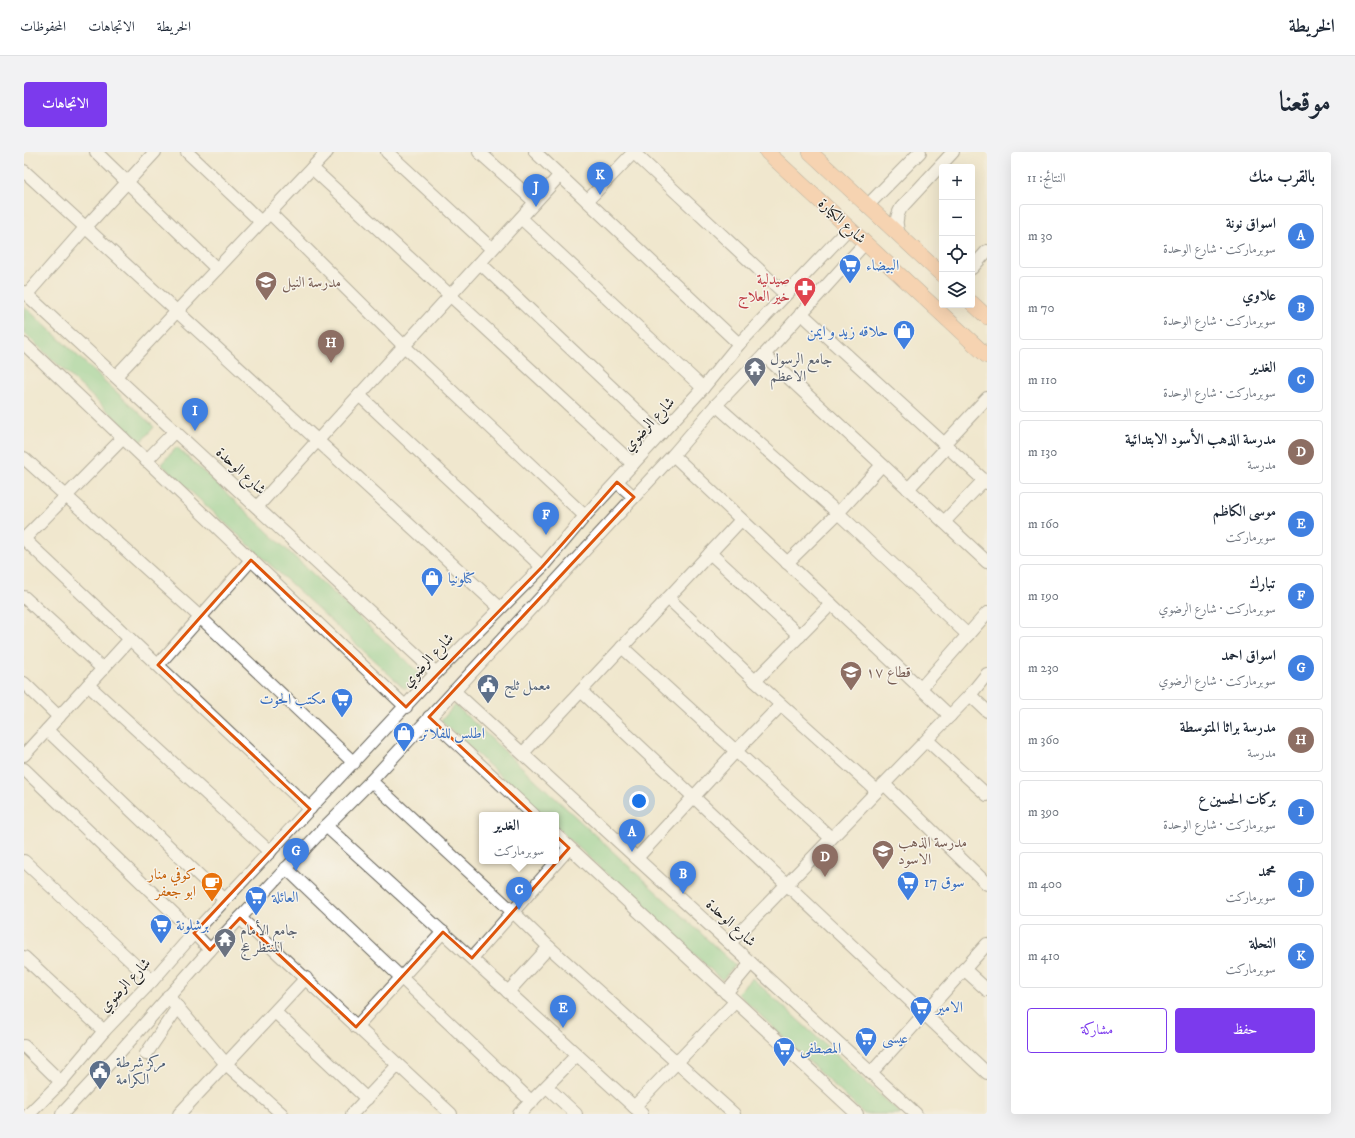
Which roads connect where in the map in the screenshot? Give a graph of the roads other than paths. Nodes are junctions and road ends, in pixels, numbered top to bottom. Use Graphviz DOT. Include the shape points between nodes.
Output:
graph roads {
  1 [pos="96,152"];
  2 [pos="155,152"];
  3 [pos="188,152"];
  4 [pos="327,152"];
  5 [pos="387,152"];
  6 [pos="479,152"];
  7 [pos="535,152"];
  8 [pos="634,152"];
  9 [pos="767,152"];
  10 [pos="810,152"];
  11 [pos="920,152"];
  12 [pos="953,152"];
  13 [pos="312,168"];
  14 [pos="24,171"];
  15 [pos="560,175"];
  16 [pos="128,182"];
  17 [pos="587,201"];
  18 [pos="536,202"];
  19 [pos="867,206"];
  20 [pos="270,213"];
  21 [pos="521,218"];
  22 [pos="261,222"];
  23 [pos="85,228"];
  24 [pos="849,228"];
  25 [pos="902,238"];
  26 [pos="865,243"];
  27 [pos="492,249"];
  28 [pos="987,252"];
  29 [pos="480,263"];
  30 [pos="975,265"];
  31 [pos="217,269"];
  32 [pos="939,272"];
  33 [pos="25,293"];
  34 [pos="785,294"];
  35 [pos="451,295"];
  36 [pos="975,306"];
  37 [pos="177,312"];
  38 [pos="801,313"];
  39 [pos="987,317"];
  40 [pos="24,344"];
  41 [pos="739,344"];
  42 [pos="404,346"];
  43 [pos="764,355"];
  44 [pos="987,356"];
  45 [pos="116,376"];
  46 [pos="703,388"];
  47 [pos="359,395"];
  48 [pos="987,398"];
  49 [pos="716,404"];
  50 [pos="175,431"];
  51 [pos="661,434"];
  52 [pos="123,438"];
  53 [pos="318,441"];
  54 [pos="946,445"];
  55 [pos="673,455"];
  56 [pos="24,458"];
  57 [pos="146,461"];
  58 [pos="633,464"];
  59 [pos="882,465"];
  60 [pos="617,482"];
  61 [pos="985,482"];
  62 [pos="908,489"];
  63 [pos="65,496"];
  64 [pos="634,497"];
  65 [pos="257,507"];
  66 [pos="838,513"];
  67 [pos="585,516"];
  68 [pos="741,520"];
  69 [pos="944,522"];
  70 [pos="24,539"];
  71 [pos="710,553"];
  72 [pos="251,560"];
  73 [pos="987,562"];
  74 [pos="787,563"];
  75 [pos="542,567"];
  76 [pos="24,597"];
  77 [pos="668,598"];
  78 [pos="831,604"];
  79 [pos="500,608"];
  80 [pos="200,617"];
  81 [pos="985,619"];
  82 [pos="968,635"];
  83 [pos="800,636"];
  84 [pos="130,639"];
  85 [pos="622,647"];
  86 [pos="158,665"];
  87 [pos="103,669"];
  88 [pos="436,673"];
  89 [pos="987,674"];
  90 [pos="755,681"];
  91 [pos="24,684"];
  92 [pos="88,685"];
  93 [pos="921,688"];
  94 [pos="454,691"];
  95 [pos="581,691"];
  96 [pos="970,695"];
  97 [pos="781,705"];
  98 [pos="406,707"];
  99 [pos="987,710"];
  100 [pos="59,716"];
  101 [pos="950,716"];
  102 [pos="429,717"];
  103 [pos="46,730"];
  104 [pos="927,740"];
  105 [pos="736,751"];
  106 [pos="522,753"];
  107 [pos="24,755"];
  108 [pos="354,763"];
  109 [pos="24,769"];
  110 [pos="371,781"];
  111 [pos="880,788"];
  112 [pos="987,795"];
  113 [pos="693,797"];
  114 [pos="310,809"];
  115 [pos="531,812"];
  116 [pos="326,826"];
  117 [pos="559,838"];
  118 [pos="831,838"];
  119 [pos="569,848"];
  120 [pos="270,852"];
  121 [pos="637,858"];
  122 [pos="559,859"];
  123 [pos="24,861"];
  124 [pos="555,864"];
  125 [pos="286,868"];
  126 [pos="786,884"];
  127 [pos="987,884"];
  128 [pos="225,900"];
  129 [pos="513,912"];
  130 [pos="240,918"];
  131 [pos="443,932"];
  132 [pos="194,933"];
  133 [pos="730,943"];
  134 [pos="987,944"];
  135 [pos="549,947"];
  136 [pos="210,950"];
  137 [pos="24,957"];
  138 [pos="472,958"];
  139 [pos="751,963"];
  140 [pos="964,969"];
  141 [pos="306,978"];
  142 [pos="401,978"];
  143 [pos="152,981"];
  144 [pos="987,990"];
  145 [pos="508,992"];
  146 [pos="726,993"];
  147 [pos="168,996"];
  148 [pos="735,1002"];
  149 [pos="178,1007"];
  150 [pos="275,1012"];
  151 [pos="924,1014"];
  152 [pos="356,1026"];
  153 [pos="104,1031"];
  154 [pos="24,1046"];
  155 [pos="146,1054"];
  156 [pos="576,1055"];
  157 [pos="677,1063"];
  158 [pos="226,1064"];
  159 [pos="398,1065"];
  160 [pos="871,1073"];
  161 [pos="987,1073"];
  162 [pos="61,1082"];
  163 [pos="547,1087"];
  164 [pos="367,1099"];
  165 [pos="532,1102"];
  166 [pos="638,1110"];
  167 [pos="184,1112"];
  168 [pos="29,1114"];
  169 [pos="62,1114"];
  170 [pos="282,1114"];
  171 [pos="352,1114"];
  172 [pos="451,1114"];
  173 [pos="519,1114"];
  174 [pos="575,1114"];
  175 [pos="734,1114"];
  176 [pos="857,1114"];
  177 [pos="916,1114"];
  1 -- 16 [label="street"];
  2 -- 16 [label="street"];
  3 -- 22 [label="street"];
  4 -- 13 [label="street"];
  5 -- 27 [label="street"];
  6 -- 18 [label="street"];
  7 -- 15 [label="street"];
  8 -- 17 [label="street"];
  8 -- 34 [label="street"];
  9 -- 24 [label="main road, شارع الكيارة"];
  10 -- 19 [label="main road, شارع الكيارة"];
  11 -- 19 [label="street"];
  12 -- 25 [label="street" via="899,213 896,224"];
  13 -- 20 [label="street"];
  13 -- 35 [label="street"];
  14 -- 23 [label="street"];
  15 -- 17 [label="street"];
  15 -- 18 [label="street"];
  16 -- 23 [label="street"];
  16 -- 31 [label="street"];
  17 -- 41 [label="street"];
  18 -- 21 [label="street"];
  19 -- 25 [label="main road, شارع الكيارة"];
  20 -- 22 [label="street"];
  20 -- 42 [label="street"];
  21 -- 27 [label="street"];
  21 -- 46 [label="street"];
  22 -- 31 [label="street"];
  23 -- 33 [label="street"];
  23 -- 37 [label="street"];
  24 -- 26 [label="main road, شارع الكيارة"];
  24 -- 34 [label="street, شارع الرضوي"];
  25 -- 32 [label="main road, شارع الكيارة"];
  26 -- 38 [label="street"];
  26 -- 44 [label="main road, شارع الكيارة"];
  27 -- 29 [label="street"];
  28 -- 30 [label="street"];
  29 -- 35 [label="street"];
  29 -- 51 [label="street"];
  31 -- 37 [label="street"];
  33 -- 45 [label="street, شارع الوحدة"];
  34 -- 41 [label="street, شارع الرضوي"];
  35 -- 42 [label="street"];
  35 -- 58 [label="street"];
  36 -- 39 [label="main road"];
  37 -- 45 [label="street"];
  37 -- 53 [label="street"];
  38 -- 43 [label="street"];
  38 -- 54 [label="street"];
  40 -- 52 [label="street"];
  41 -- 46 [label="street, شارع الرضوي"];
  42 -- 47 [label="street"];
  42 -- 67 [label="street"];
  43 -- 49 [label="street"];
  43 -- 59 [label="street"];
  45 -- 50 [label="street, شارع الوحدة"];
  46 -- 51 [label="street, شارع الرضوي"];
  47 -- 53 [label="street"];
  47 -- 75 [label="street"];
  48 -- 54 [label="street"];
  49 -- 55 [label="street"];
  49 -- 66 [label="street"];
  50 -- 57 [label="street"];
  50 -- 65 [label="street, شارع الوحدة"];
  51 -- 58 [label="street, شارع الرضوي"];
  52 -- 57 [label="street"];
  52 -- 63 [label="street"];
  53 -- 65 [label="street"];
  53 -- 79 [label="street"];
  54 -- 61 [label="street"];
  54 -- 62 [label="street"];
  55 -- 64 [label="street"];
  55 -- 68 [label="street"];
  56 -- 63 [label="street"];
  57 -- 72 [label="street"];
  58 -- 60 [label="street, شارع الرضوي"];
  59 -- 62 [label="street"];
  59 -- 66 [label="street"];
  60 -- 64 [label="street"];
  60 -- 67 [label="street, شارع الرضوي"];
  61 -- 69 [label="street"];
  62 -- 69 [label="street"];
  63 -- 70 [label="street"];
  63 -- 80 [label="street"];
  64 -- 94 [label="street"];
  65 -- 88 [label="street, شارع الوحدة"];
  66 -- 74 [label="street"];
  66 -- 82 [label="street"];
  67 -- 75 [label="street, شارع الرضوي"];
  68 -- 71 [label="street"];
  68 -- 74 [label="street"];
  69 -- 73 [label="street"];
  70 -- 84 [label="street"];
  71 -- 77 [label="street"];
  71 -- 83 [label="street"];
  72 -- 80 [label="street"];
  72 -- 98 [label="street"];
  74 -- 78 [label="street"];
  75 -- 79 [label="street, شارع الرضوي"];
  76 -- 87 [label="street"];
  77 -- 85 [label="street"];
  77 -- 90 [label="street"];
  78 -- 83 [label="street"];
  78 -- 93 [label="street"];
  79 -- 88 [label="street, شارع الرضوي"];
  80 -- 86 [label="street"];
  80 -- 108 [label="street"];
  81 -- 82 [label="street"];
  82 -- 93 [label="street"];
  83 -- 90 [label="street"];
  84 -- 86 [label="street"];
  84 -- 87 [label="street"];
  85 -- 95 [label="street"];
  85 -- 105 [label="street"];
  86 -- 114 [label="street"];
  87 -- 92 [label="street"];
  88 -- 98 [label="street, شارع الرضوي"];
  89 -- 96 [label="street"];
  90 -- 97 [label="street"];
  91 -- 100 [label="street"];
  92 -- 100 [label="street"];
  92 -- 120 [label="street"];
  93 -- 101 [label="street"];
  94 -- 102 [label="street"];
  94 -- 106 [label="street, شارع الوحدة"];
  95 -- 106 [label="street"];
  95 -- 113 [label="street"];
  96 -- 99 [label="street"];
  96 -- 101 [label="street"];
  97 -- 105 [label="street"];
  97 -- 111 [label="street"];
  98 -- 108 [label="street, شارع الرضوي"];
  100 -- 103 [label="street"];
  101 -- 104 [label="street"];
  102 -- 110 [label="street"];
  102 -- 115 [label="street"];
  103 -- 107 [label="street"];
  103 -- 128 [label="street"];
  104 -- 111 [label="street"];
  104 -- 112 [label="street"];
  105 -- 113 [label="street"];
  105 -- 118 [label="street"];
  106 -- 121 [label="street, شارع الوحدة"];
  108 -- 114 [label="street, شارع الرضوي"];
  109 -- 132 [label="street"];
  110 -- 116 [label="street"];
  110 -- 129 [label="street"];
  111 -- 118 [label="street"];
  111 -- 127 [label="street"];
  113 -- 121 [label="street"];
  113 -- 126 [label="street"];
  114 -- 120 [label="street, شارع الرضوي"];
  116 -- 125 [label="street"];
  116 -- 131 [label="street"];
  117 -- 119 [label="street"];
  118 -- 126 [label="street"];
  119 -- 122 [label="street"];
  119 -- 146 [label="street"];
  120 -- 128 [label="street, شارع الرضوي"];
  121 -- 133 [label="street, شارع الوحدة"];
  123 -- 143 [label="street"];
  124 -- 129 [label="street"];
  125 -- 130 [label="street"];
  125 -- 142 [label="street"];
  126 -- 133 [label="street"];
  126 -- 151 [label="street"];
  128 -- 132 [label="street, شارع الرضوي"];
  129 -- 135 [label="street"];
  129 -- 138 [label="street"];
  130 -- 136 [label="street"];
  130 -- 141 [label="street"];
  131 -- 138 [label="street"];
  131 -- 142 [label="street"];
  132 -- 136 [label="street"];
  132 -- 143 [label="street, شارع الرضوي"];
  133 -- 139 [label="street, شارع الوحدة"];
  134 -- 140 [label="street"];
  135 -- 145 [label="street"];
  135 -- 157 [label="street"];
  136 -- 147 [label="street"];
  137 -- 153 [label="street"];
  138 -- 145 [label="street"];
  139 -- 146 [label="street"];
  139 -- 160 [label="street, شارع الوحدة"];
  140 -- 144 [label="street"];
  140 -- 151 [label="street"];
  141 -- 150 [label="street"];
  141 -- 152 [label="street"];
  142 -- 152 [label="street"];
  142 -- 165 [label="street"];
  143 -- 153 [label="street, شارع الرضوي"];
  145 -- 156 [label="street"];
  146 -- 148 [label="street"];
  147 -- 149 [label="street"];
  147 -- 169 [label="street"];
  148 -- 157 [label="street"];
  148 -- 176 [label="street"];
  149 -- 155 [label="street"];
  149 -- 158 [label="street"];
  150 -- 158 [label="street"];
  150 -- 164 [label="street"];
  151 -- 160 [label="street"];
  151 -- 161 [label="street"];
  152 -- 159 [label="street"];
  153 -- 162 [label="street, شارع الرضوي"];
  154 -- 162 [label="street"];
  156 -- 163 [label="street"];
  156 -- 166 [label="street"];
  157 -- 166 [label="street"];
  157 -- 175 [label="street"];
  158 -- 167 [label="street"];
  158 -- 170 [label="street"];
  159 -- 164 [label="street"];
  159 -- 172 [label="street"];
  160 -- 177 [label="street, شارع الوحدة"];
  162 -- 168 [label="street, شارع الرضوي"];
  163 -- 165 [label="street"];
  163 -- 174 [label="street"];
  164 -- 171 [label="street"];
  165 -- 173 [label="street"];
}
